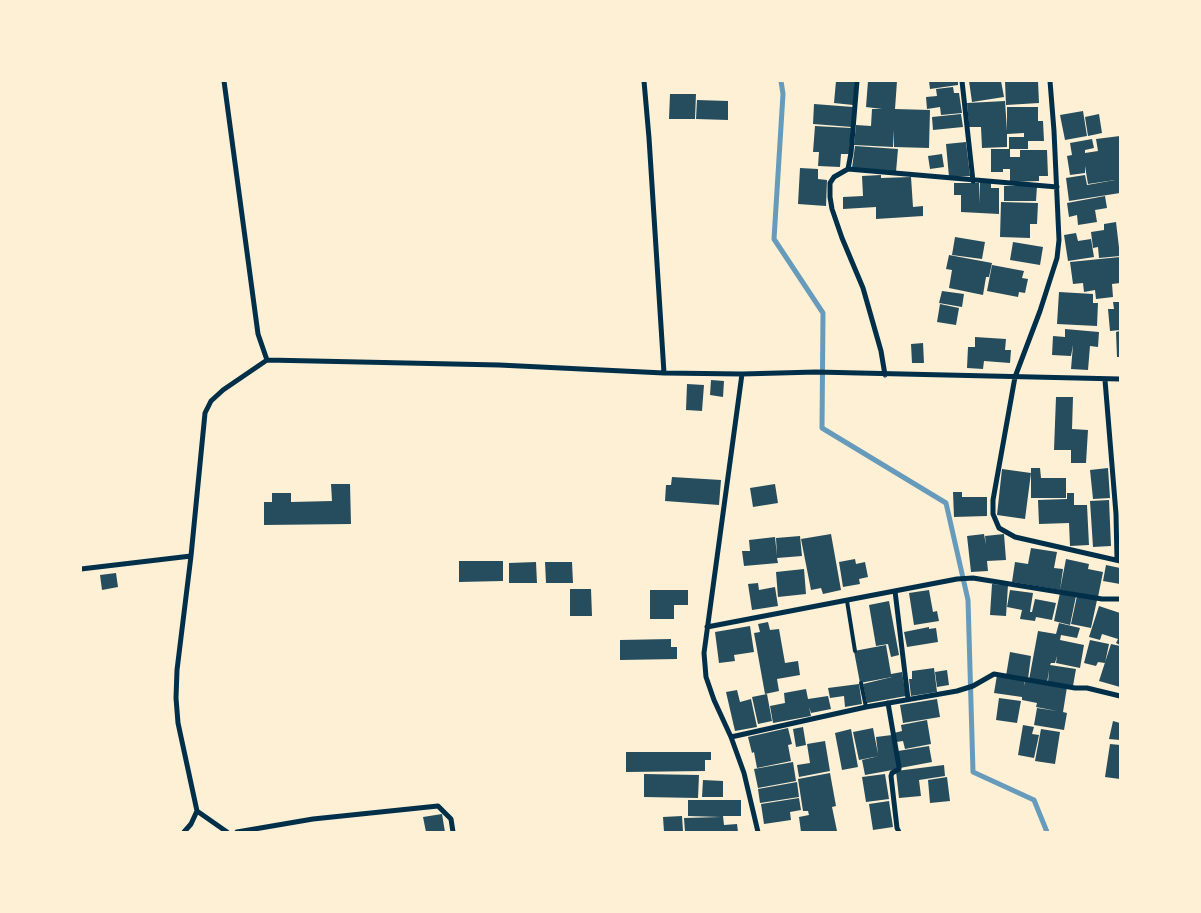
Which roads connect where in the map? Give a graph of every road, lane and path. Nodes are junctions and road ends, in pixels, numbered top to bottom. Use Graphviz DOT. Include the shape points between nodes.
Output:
graph roads {
  1 [pos="224,81"];
  2 [pos="644,81"];
  3 [pos="857,81"];
  4 [pos="962,81"];
  5 [pos="1050,81"];
  6 [pos="848,169"];
  7 [pos="973,181"];
  8 [pos="1057,187"];
  9 [pos="268,360"];
  10 [pos="664,373"];
  11 [pos="742,374"];
  12 [pos="885,375"];
  13 [pos="1015,376"];
  14 [pos="1120,379"];
  15 [pos="1105,380"];
  16 [pos="191,556"];
  17 [pos="1119,561"];
  18 [pos="81,569"];
  19 [pos="895,591"];
  20 [pos="1120,598"];
  21 [pos="847,601"];
  22 [pos="707,627"];
  23 [pos="856,651"];
  24 [pos="861,683"];
  25 [pos="1120,696"];
  26 [pos="908,699"];
  27 [pos="888,703"];
  28 [pos="866,707"];
  29 [pos="731,737"];
  30 [pos="197,811"];
  31 [pos="184,832"];
  32 [pos="227,832"];
  33 [pos="237,832"];
  34 [pos="453,832"];
  35 [pos="758,832"];
  36 [pos="899,832"];
  1 -- 9 [label="street" via="258,334"];
  2 -- 10 [label="street"];
  3 -- 6 [label="street"];
  4 -- 7 [label="street"];
  5 -- 8 [label="street"];
  6 -- 7 [label="street"];
  6 -- 12 [label="street" via="830,183 832,209 863,288"];
  7 -- 8 [label="street"];
  8 -- 13 [label="street" via="1057,258"];
  9 -- 10 [label="street" via="499,365"];
  9 -- 16 [label="street" via="223,390 210,401 205,412"];
  10 -- 11 [label="street"];
  11 -- 12 [label="street" via="816,372"];
  11 -- 22 [label="street"];
  12 -- 13 [label="street"];
  13 -- 15 [label="street"];
  13 -- 17 [label="street" via="993,500 994,520 999,528 1015,537"];
  14 -- 15 [label="street"];
  15 -- 17 [label="street"];
  16 -- 18 [label="street"];
  16 -- 30 [label="street" via="176,698 178,723"];
  19 -- 20 [label="street" via="973,578 1102,599"];
  19 -- 21 [label="street"];
  19 -- 26 [label="street"];
  21 -- 22 [label="street"];
  21 -- 23 [label="lane"];
  22 -- 29 [label="street" via="706,677"];
  24 -- 28 [label="lane"];
  25 -- 26 [label="street" via="994,674 964,689"];
  26 -- 27 [label="street"];
  27 -- 28 [label="street"];
  27 -- 36 [label="street" via="899,767 891,776"];
  28 -- 29 [label="street"];
  29 -- 35 [label="street" via="744,773"];
  30 -- 31 [label="street"];
  30 -- 32 [label="street"];
  33 -- 34 [label="street" via="313,818 438,806 451,819"];
}
